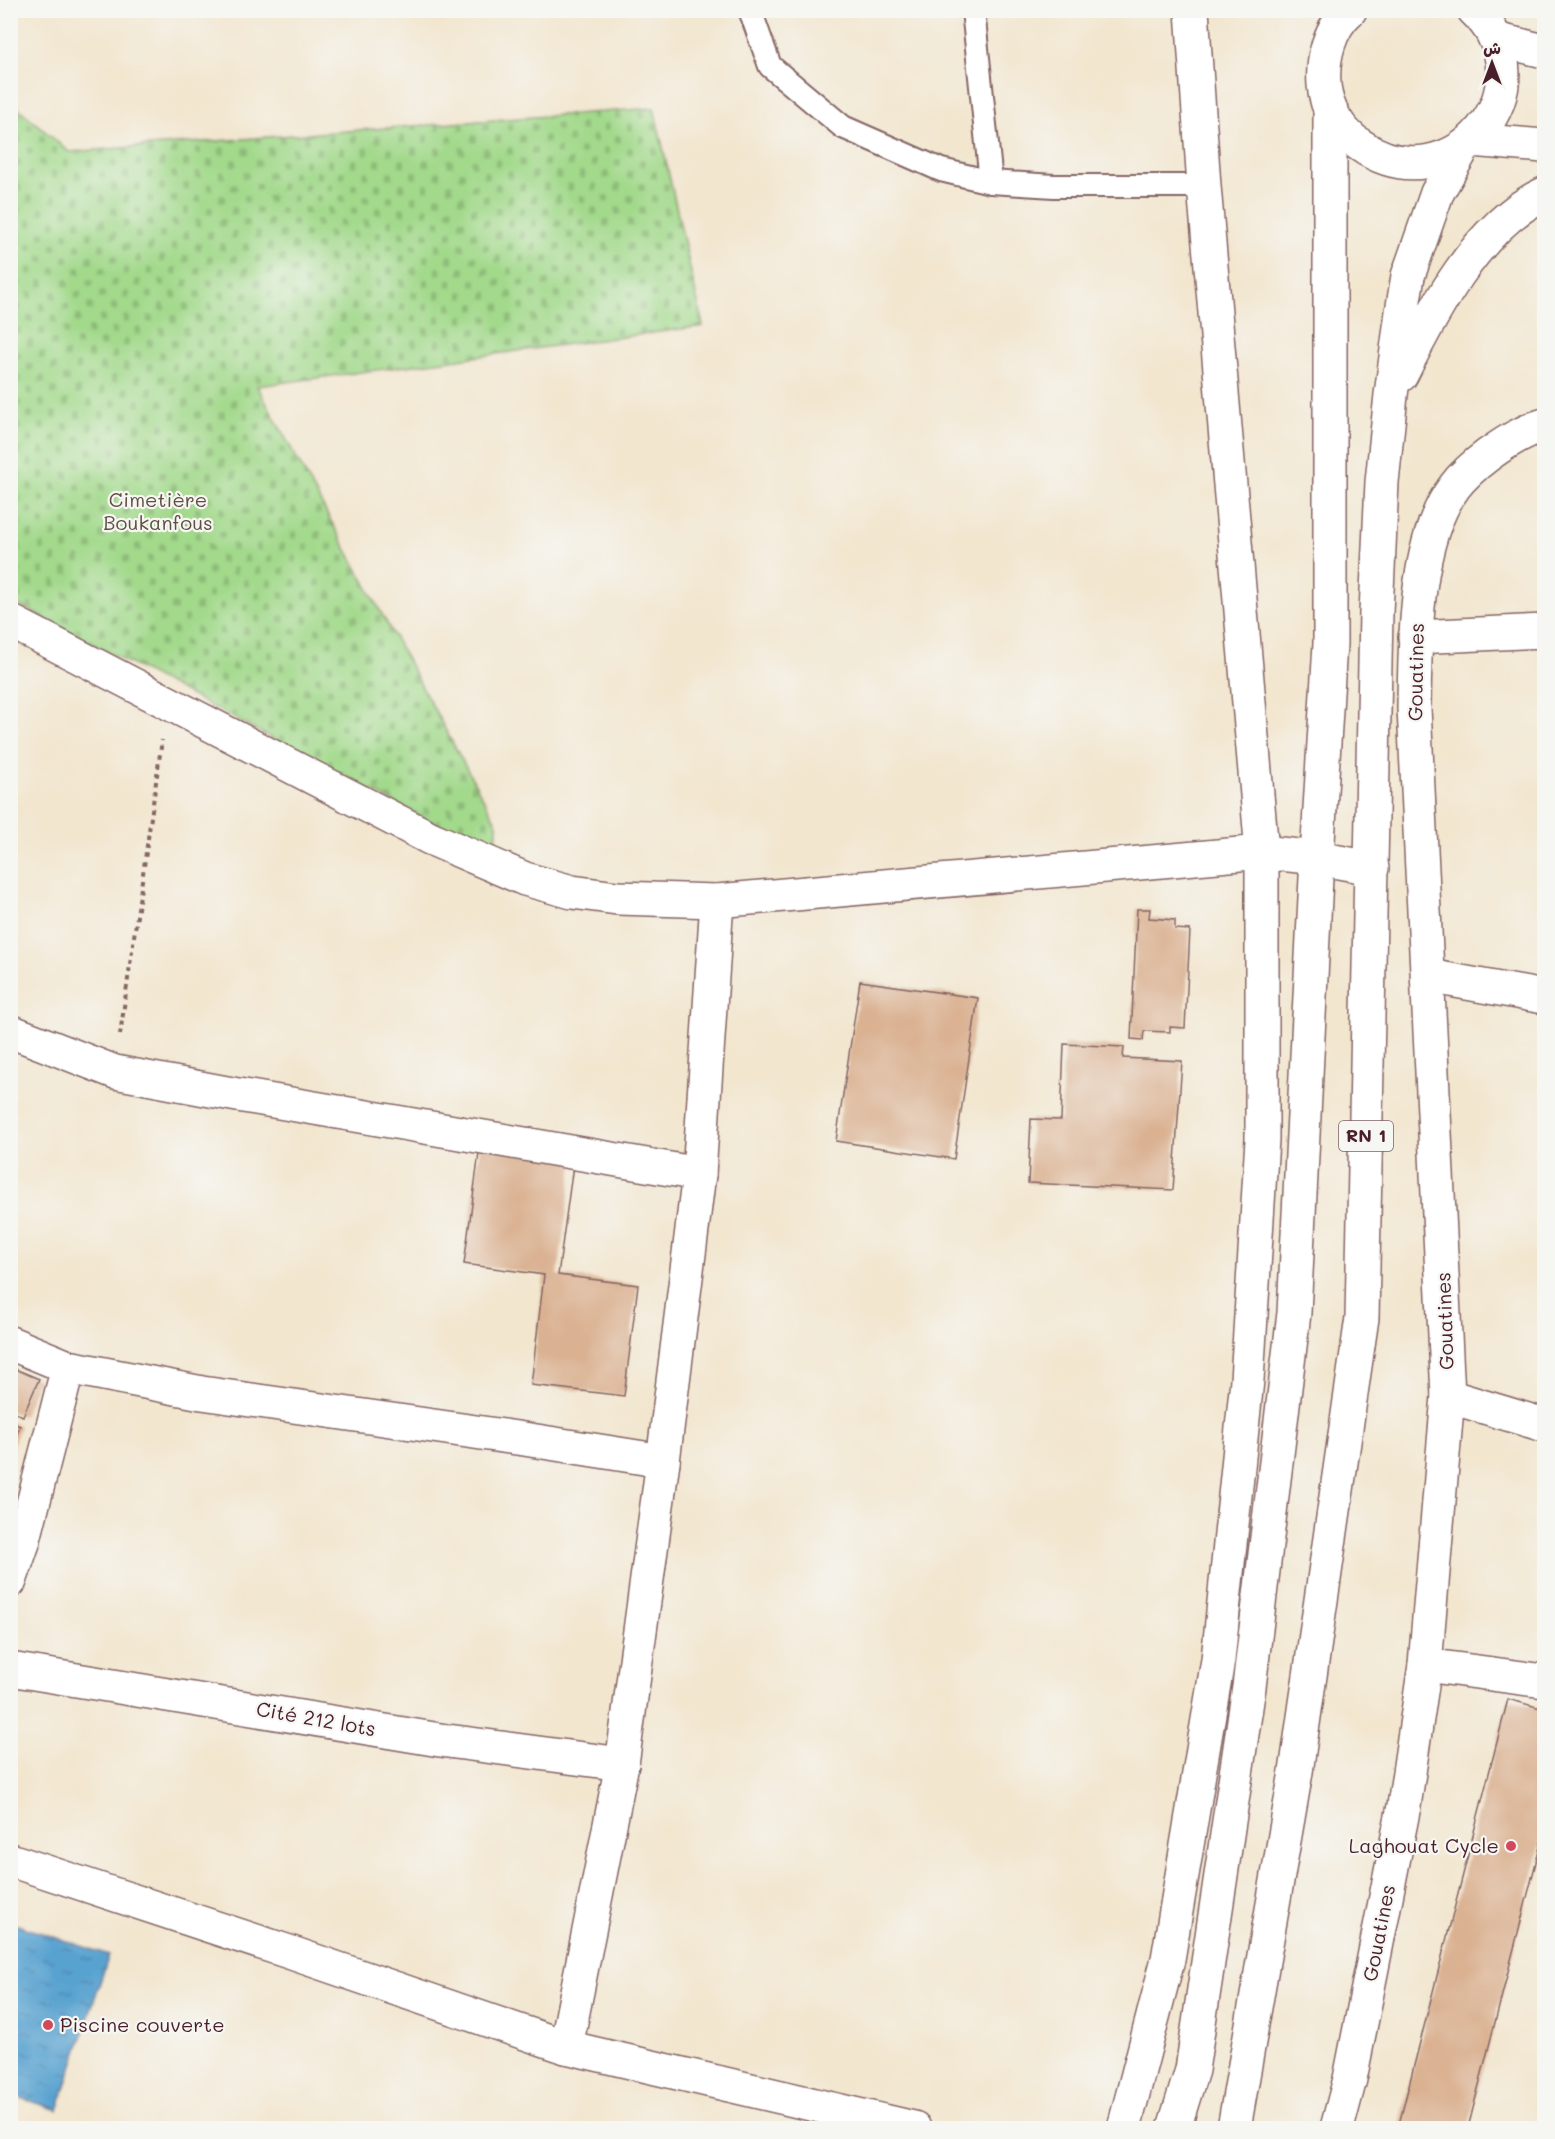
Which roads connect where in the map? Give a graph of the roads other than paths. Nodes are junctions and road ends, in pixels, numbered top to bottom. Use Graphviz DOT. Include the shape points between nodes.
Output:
graph roads {
  1 [pos="750,10"];
  2 [pos="973,10"];
  3 [pos="1192,10"];
  4 [pos="1474,10"];
  5 [pos="1336,19"];
  6 [pos="1495,39"];
  7 [pos="1545,51"];
  8 [pos="1330,111"];
  9 [pos="1467,144"];
  10 [pos="1545,146"];
  11 [pos="991,182"];
  12 [pos="1204,186"];
  13 [pos="1545,194"];
  14 [pos="1391,395"];
  15 [pos="1545,425"];
  16 [pos="10,621"];
  17 [pos="1545,631"];
  18 [pos="1415,637"];
  19 [pos="1262,852"];
  20 [pos="1317,858"];
  21 [pos="1372,868"];
  22 [pos="717,901"];
  23 [pos="1428,975"];
  24 [pos="1545,997"];
  25 [pos="10,1031"];
  26 [pos="699,1174"];
  27 [pos="10,1343"];
  28 [pos="68,1367"];
  29 [pos="1448,1396"];
  30 [pos="1545,1425"];
  31 [pos="663,1461"];
  32 [pos="10,1581"];
  33 [pos="1425,1665"];
  34 [pos="10,1669"];
  35 [pos="1545,1681"];
  36 [pos="622,1764"];
  37 [pos="10,1860"];
  38 [pos="566,2047"];
  39 [pos="914,2128"];
  40 [pos="1124,2128"];
  41 [pos="1174,2128"];
  42 [pos="1234,2128"];
  43 [pos="1337,2128"];
  1 -- 11 [label="lane" via="770,66 843,127 941,170"];
  2 -- 11 [label="lane"];
  3 -- 12 [label="main road"];
  4 -- 6 [label="main road"];
  5 -- 8 [label="main road" via="1323,73"];
  6 -- 7 [label="main road"];
  6 -- 9 [label="main road" via="1502,75 1500,94 1485,127"];
  8 -- 9 [label="main road" via="1348,137 1374,155 1404,163 1434,161"];
  8 -- 20 [label="main road" via="1330,644"];
  9 -- 10 [label="main road"];
  9 -- 14 [label="main road, RN 1" via="1437,193 1408,276"];
  11 -- 12 [label="lane"];
  12 -- 19 [label="main road"];
  13 -- 14 [label="main road" via="1505,221 1464,268"];
  14 -- 21 [label="main road, RN 1" via="1382,482 1376,613"];
  15 -- 18 [label="main road, Gouatines" via="1529,429 1502,445 1454,486 1425,558"];
  16 -- 22 [label="main road" via="430,838 525,879 572,892 616,898"];
  17 -- 18 [label="main road"];
  18 -- 23 [label="main road, Gouatines" via="1414,708"];
  19 -- 20 [label="main road"];
  19 -- 22 [label="main road"];
  19 -- 40 [label="main road" via="1262,1139 1247,1380 1218,1660 1168,1959"];
  20 -- 21 [label="main road"];
  20 -- 41 [label="main road" via="1294,1313 1247,1699 1192,2070"];
  21 -- 42 [label="main road, RN 1" via="1362,1318 1296,1772"];
  22 -- 26 [label="main road"];
  23 -- 24 [label="main road"];
  23 -- 29 [label="main road, Gouatines"];
  25 -- 26 [label="main road" via="115,1072"];
  26 -- 31 [label="main road"];
  27 -- 28 [label="main road"];
  28 -- 31 [label="main road" via="202,1393"];
  28 -- 32 [label="main road"];
  29 -- 30 [label="main road"];
  29 -- 33 [label="main road, Gouatines"];
  31 -- 36 [label="main road"];
  33 -- 35 [label="main road"];
  33 -- 43 [label="main road, Gouatines" via="1404,1806"];
  34 -- 36 [label="main road, Cité 212 lots" via="440,1740"];
  36 -- 38 [label="main road"];
  37 -- 38 [label="main road"];
  38 -- 39 [label="main road"];
}
